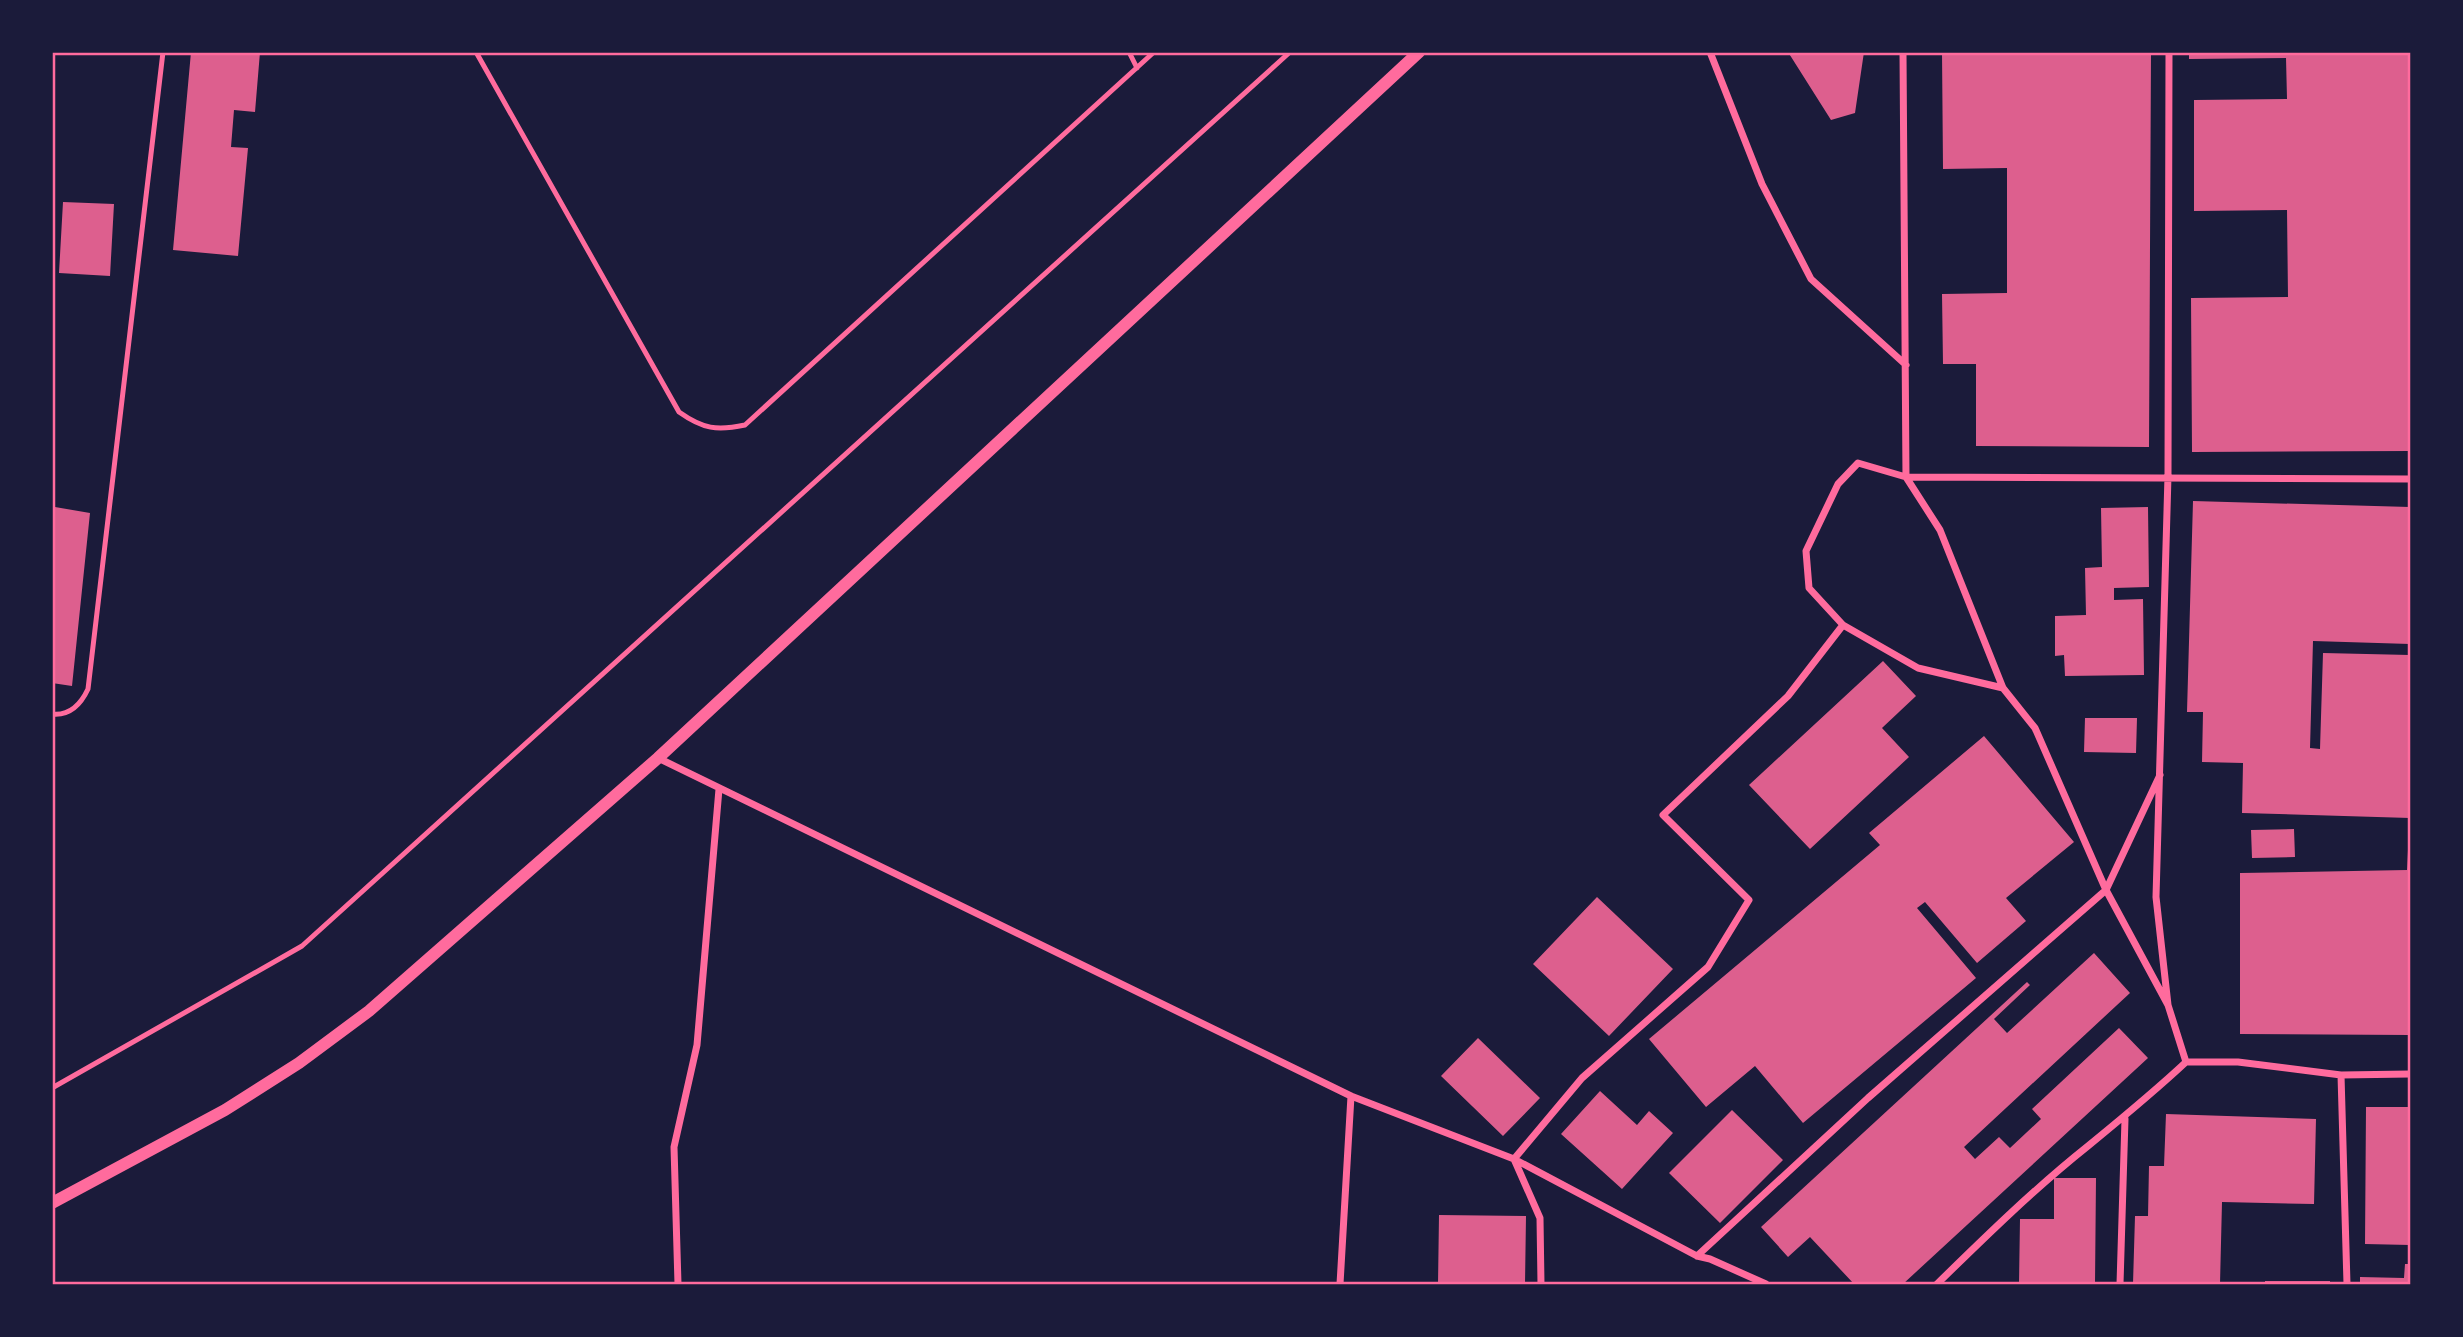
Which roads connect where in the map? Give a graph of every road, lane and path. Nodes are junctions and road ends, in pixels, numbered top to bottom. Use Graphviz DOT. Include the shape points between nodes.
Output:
graph roads {
  1 [pos="163,52"];
  2 [pos="477,52"];
  3 [pos="1129,52"];
  4 [pos="1154,52"];
  5 [pos="1290,52"];
  6 [pos="1419,52"];
  7 [pos="1710,52"];
  8 [pos="1903,52"];
  9 [pos="2169,52"];
  10 [pos="1137,68"];
  11 [pos="1906,365"];
  12 [pos="2168,476"];
  13 [pos="1906,477"];
  14 [pos="2410,479"];
  15 [pos="1843,625"];
  16 [pos="2003,688"];
  17 [pos="52,714"];
  18 [pos="658,758"];
  19 [pos="2162,771"];
  20 [pos="719,789"];
  21 [pos="2106,890"];
  22 [pos="2168,1004"];
  23 [pos="2186,1062"];
  24 [pos="2410,1074"];
  25 [pos="2341,1075"];
  26 [pos="52,1088"];
  27 [pos="1351,1096"];
  28 [pos="2125,1119"];
  29 [pos="1514,1159"];
  30 [pos="52,1203"];
  31 [pos="1697,1256"];
  32 [pos="678,1284"];
  33 [pos="1340,1284"];
  34 [pos="1541,1284"];
  35 [pos="1766,1284"];
  36 [pos="1937,1284"];
  37 [pos="2120,1284"];
  38 [pos="2347,1284"];
  1 -- 17 [label="lane" via="88,689 72,710"];
  2 -- 10 [label="lane" via="679,412 699,426 720,430 745,425"];
  3 -- 10 [label="lane"];
  4 -- 10 [label="lane"];
  5 -- 26 [label="lane" via="302,946"];
  6 -- 18 [label="street"];
  7 -- 11 [label="street" via="1762,184 1811,279"];
  8 -- 11 [label="street"];
  9 -- 12 [label="street"];
  11 -- 13 [label="street"];
  12 -- 13 [label="street"];
  12 -- 14 [label="street"];
  12 -- 19 [label="street"];
  13 -- 15 [label="street" via="1858,463 1838,484 1806,551 1809,588"];
  13 -- 16 [label="street" via="1940,530"];
  15 -- 16 [label="street" via="1918,668"];
  15 -- 29 [label="street" via="1788,696 1663,815 1749,900 1708,967 1582,1078"];
  16 -- 21 [label="street" via="2035,728"];
  18 -- 20 [label="street"];
  18 -- 30 [label="street" via="388,995 299,1063 225,1111"];
  19 -- 21 [label="street"];
  19 -- 22 [label="street" via="2156,897"];
  20 -- 27 [label="street"];
  20 -- 32 [label="street" via="697,1045 674,1147"];
  21 -- 22 [label="street"];
  21 -- 31 [label="street" via="1868,1098"];
  22 -- 23 [label="street"];
  23 -- 25 [label="street" via="2238,1062"];
  23 -- 28 [label="street"];
  24 -- 25 [label="street"];
  25 -- 38 [label="street"];
  27 -- 29 [label="street"];
  27 -- 33 [label="street"];
  28 -- 36 [label="street" via="2003,1220"];
  28 -- 37 [label="street"];
  29 -- 31 [label="street"];
  29 -- 34 [label="street" via="1540,1218"];
  31 -- 35 [label="street"];
}
